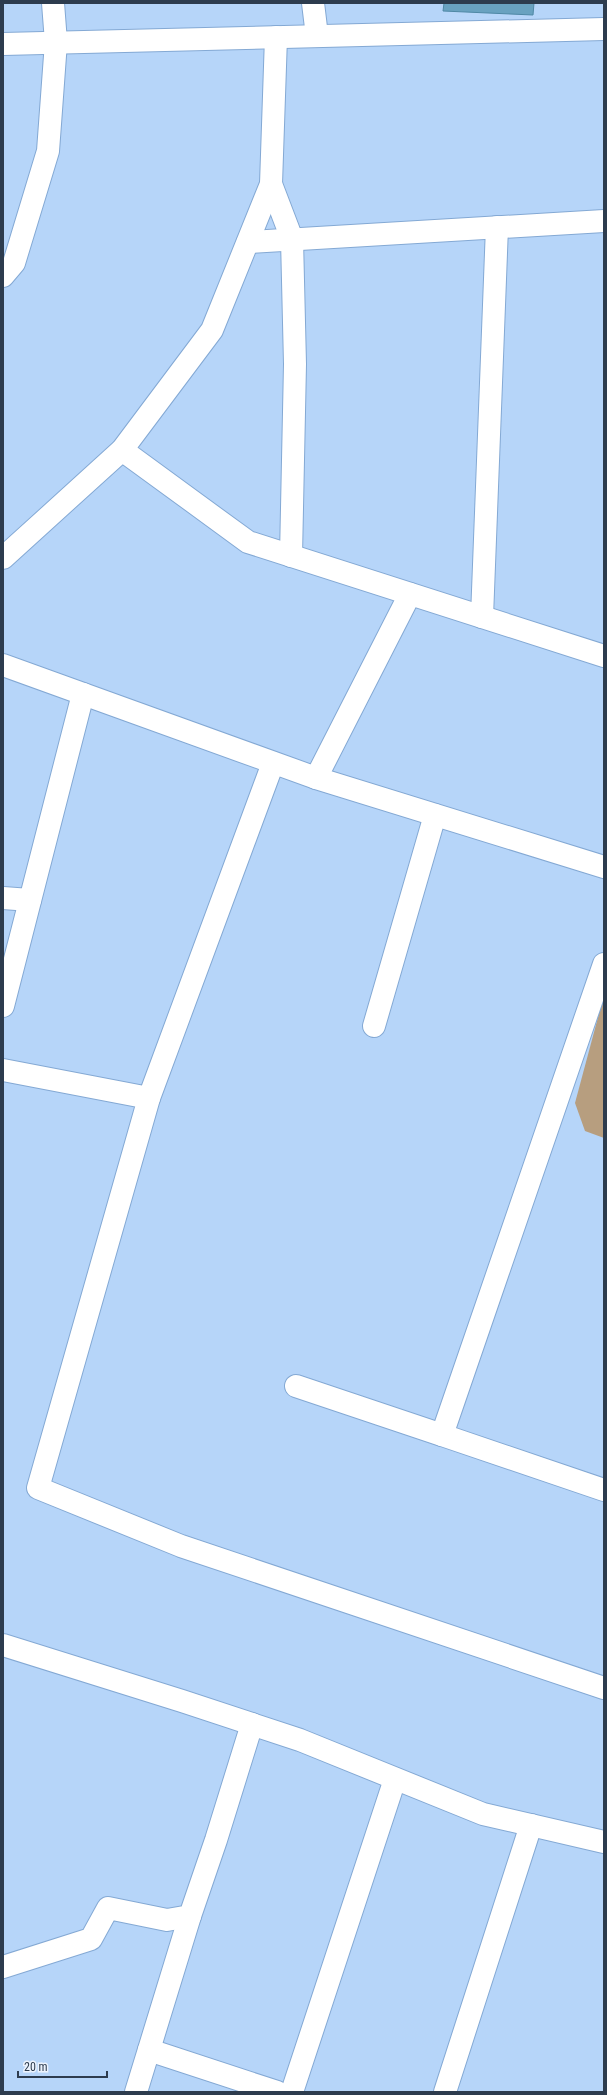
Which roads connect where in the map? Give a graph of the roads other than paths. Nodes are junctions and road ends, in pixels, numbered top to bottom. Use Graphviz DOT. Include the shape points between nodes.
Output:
graph roads {
  1 [pos="53,3"];
  2 [pos="313,3"];
  3 [pos="604,29"];
  4 [pos="317,36"];
  5 [pos="276,37"];
  6 [pos="56,42"];
  7 [pos="3,44"];
  8 [pos="270,184"];
  9 [pos="604,221"];
  10 [pos="497,227"];
  11 [pos="292,239"];
  12 [pos="248,242"];
  13 [pos="3,276"];
  14 [pos="122,450"];
  15 [pos="291,556"];
  16 [pos="3,558"];
  17 [pos="410,594"];
  18 [pos="482,617"];
  19 [pos="604,656"];
  20 [pos="3,665"];
  21 [pos="83,694"];
  22 [pos="274,763"];
  23 [pos="316,778"];
  24 [pos="435,815"];
  25 [pos="604,867"];
  26 [pos="3,898"];
  27 [pos="30,900"];
  28 [pos="604,964"];
  29 [pos="3,1006"];
  30 [pos="374,1026"];
  31 [pos="3,1070"];
  32 [pos="149,1098"];
  33 [pos="296,1386"];
  34 [pos="442,1435"];
  35 [pos="604,1490"];
  36 [pos="3,1645"];
  37 [pos="604,1688"];
  38 [pos="252,1724"];
  39 [pos="395,1779"];
  40 [pos="531,1825"];
  41 [pos="604,1842"];
  42 [pos="190,1916"];
  43 [pos="3,1967"];
  44 [pos="149,2050"];
  45 [pos="136,2092"];
  46 [pos="278,2092"];
  47 [pos="292,2092"];
  48 [pos="445,2092"];
  1 -- 6 [label="street"];
  2 -- 4 [label="street"];
  3 -- 4 [label="street"];
  4 -- 5 [label="street"];
  5 -- 6 [label="street"];
  5 -- 8 [label="street"];
  6 -- 7 [label="street"];
  6 -- 13 [label="street" via="48,151 14,263"];
  8 -- 11 [label="street"];
  8 -- 12 [label="street"];
  9 -- 10 [label="street"];
  10 -- 11 [label="street"];
  10 -- 18 [label="street"];
  11 -- 12 [label="street"];
  11 -- 15 [label="street" via="295,364"];
  12 -- 14 [label="street" via="212,330"];
  14 -- 15 [label="street" via="248,542"];
  14 -- 16 [label="street"];
  15 -- 17 [label="street"];
  17 -- 18 [label="street"];
  17 -- 23 [label="street"];
  18 -- 19 [label="street"];
  20 -- 21 [label="street"];
  21 -- 22 [label="street"];
  21 -- 27 [label="street"];
  22 -- 23 [label="street"];
  22 -- 32 [label="street"];
  23 -- 24 [label="street"];
  24 -- 25 [label="street"];
  24 -- 30 [label="street"];
  26 -- 27 [label="street"];
  27 -- 29 [label="street"];
  28 -- 34 [label="street"];
  31 -- 32 [label="street"];
  32 -- 37 [label="street" via="38,1488 181,1546"];
  33 -- 34 [label="street"];
  34 -- 35 [label="street"];
  36 -- 38 [label="street"];
  38 -- 39 [label="street" via="300,1740"];
  38 -- 42 [label="street"];
  39 -- 40 [label="street" via="483,1814"];
  39 -- 47 [label="street"];
  40 -- 41 [label="street"];
  40 -- 48 [label="street"];
  42 -- 43 [label="street" via="167,1920 108,1908 92,1939"];
  42 -- 44 [label="street"];
  44 -- 45 [label="street"];
  44 -- 46 [label="street"];
}
